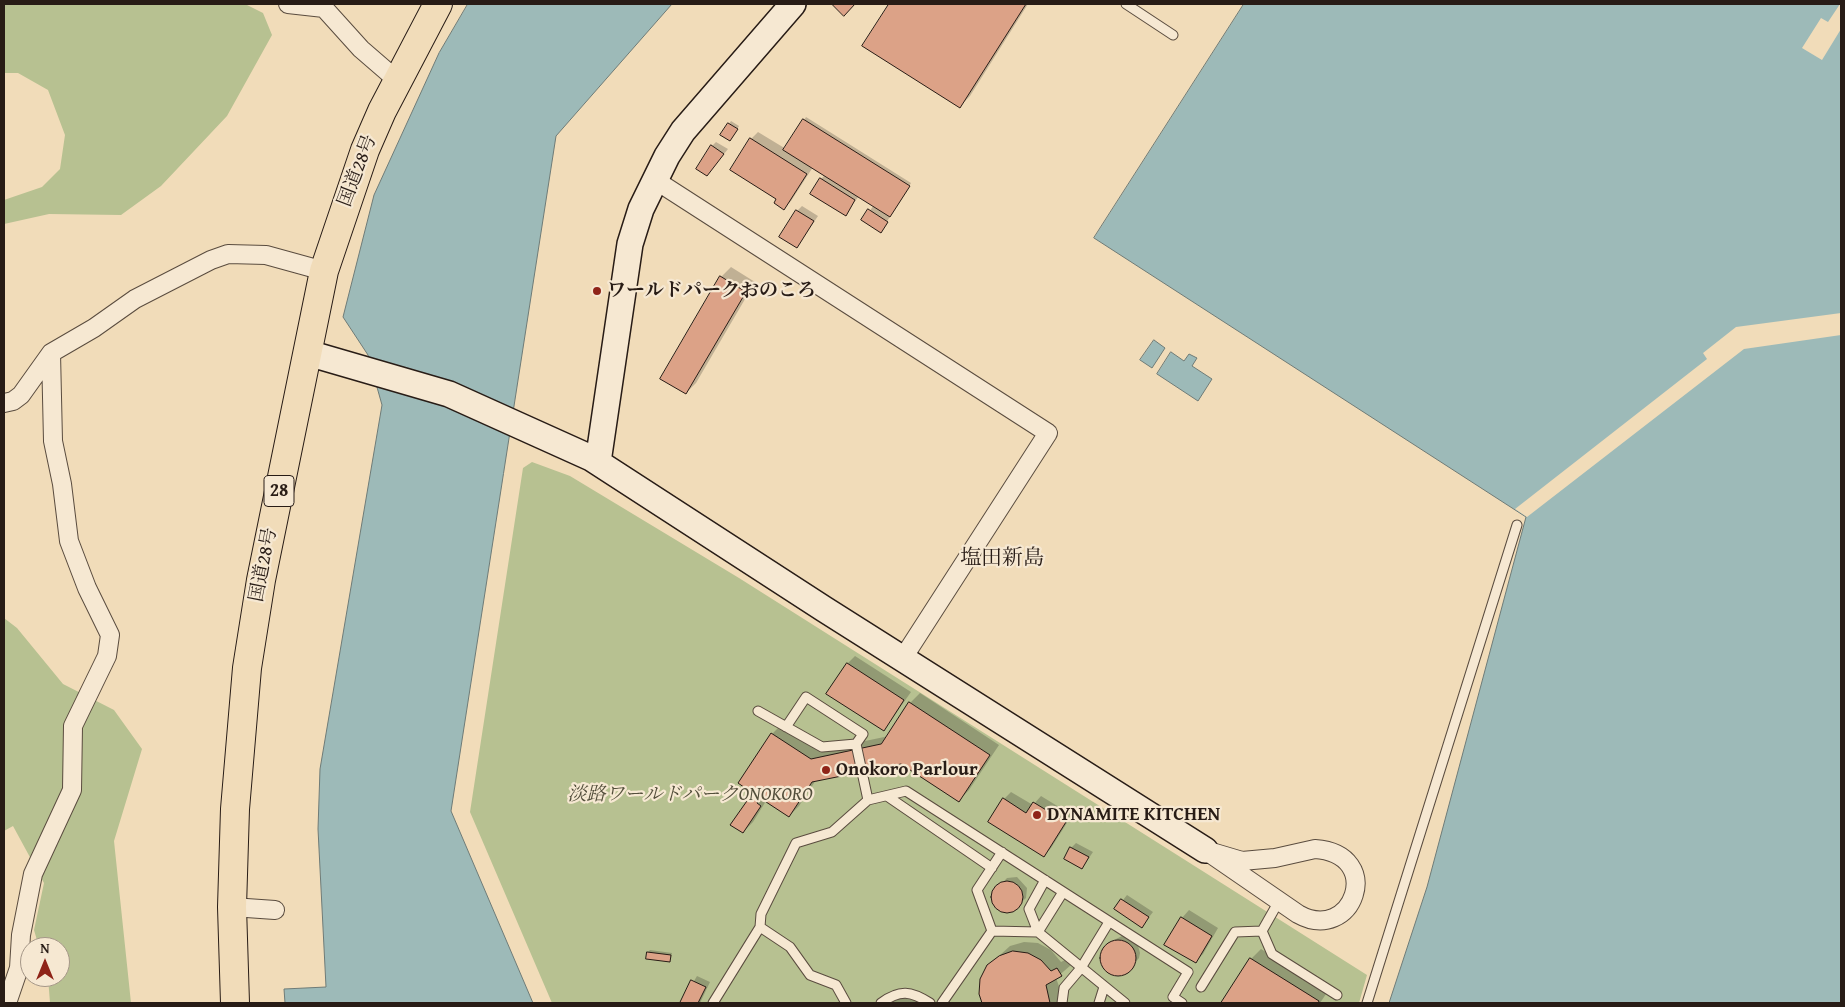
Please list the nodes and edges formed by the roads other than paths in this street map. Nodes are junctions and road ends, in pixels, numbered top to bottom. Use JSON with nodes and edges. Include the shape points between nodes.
{"nodes":[{"id":1,"x":288,"y":4,"type":"edge"},
{"id":2,"x":438,"y":4,"type":"edge"},
{"id":3,"x":793,"y":4,"type":"edge"},
{"id":4,"x":1126,"y":4,"type":"edge"},
{"id":5,"x":1173,"y":35,"type":"dead end"},
{"id":6,"x":398,"y":81,"type":"junction"},
{"id":7,"x":655,"y":180,"type":"junction"},
{"id":8,"x":324,"y":271,"type":"junction"},
{"id":9,"x":51,"y":353,"type":"junction"},
{"id":10,"x":308,"y":353,"type":"junction"},
{"id":11,"x":4,"y":403,"type":"edge"},
{"id":12,"x":598,"y":462,"type":"junction"},
{"id":13,"x":1517,"y":525,"type":"dead end"},
{"id":14,"x":903,"y":658,"type":"junction"},
{"id":15,"x":758,"y":711,"type":"dead end"},
{"id":16,"x":786,"y":727,"type":"junction"},
{"id":17,"x":856,"y":744,"type":"junction"},
{"id":18,"x":887,"y":796,"type":"junction"},
{"id":19,"x":868,"y":800,"type":"junction"},
{"id":20,"x":1205,"y":850,"type":"junction"},
{"id":21,"x":1002,"y":852,"type":"junction"},
{"id":22,"x":992,"y":868,"type":"junction"},
{"id":23,"x":1045,"y":880,"type":"junction"},
{"id":24,"x":1063,"y":892,"type":"junction"},
{"id":25,"x":1279,"y":901,"type":"junction"},
{"id":26,"x":232,"y":907,"type":"junction"},
{"id":27,"x":275,"y":910,"type":"dead end"},
{"id":28,"x":1109,"y":922,"type":"junction"},
{"id":29,"x":760,"y":928,"type":"junction"},
{"id":30,"x":1262,"y":931,"type":"junction"},
{"id":31,"x":992,"y":932,"type":"junction"},
{"id":32,"x":1038,"y":932,"type":"junction"},
{"id":33,"x":1081,"y":968,"type":"junction"},
{"id":34,"x":1104,"y":987,"type":"junction"},
{"id":35,"x":1202,"y":987,"type":"dead end"},
{"id":36,"x":1338,"y":995,"type":"dead end"},
{"id":37,"x":7,"y":1003,"type":"edge"},
{"id":38,"x":235,"y":1003,"type":"edge"},
{"id":39,"x":713,"y":1003,"type":"edge"},
{"id":40,"x":846,"y":1003,"type":"edge"},
{"id":41,"x":881,"y":1003,"type":"edge"},
{"id":42,"x":930,"y":1003,"type":"edge"},
{"id":43,"x":942,"y":1003,"type":"edge"},
{"id":44,"x":1062,"y":1003,"type":"edge"},
{"id":45,"x":1099,"y":1003,"type":"edge"},
{"id":46,"x":1125,"y":1003,"type":"edge"},
{"id":47,"x":1182,"y":1003,"type":"edge"},
{"id":48,"x":1367,"y":1003,"type":"edge"}],
"edges":[{"from":1,"to":6,"type":"street","via":[[324,8],[361,50]]},
{"from":2,"to":6,"type":"highway","name":"国道28号","number":"28"},
{"from":3,"to":7,"type":"street","via":[[683,131]]},
{"from":4,"to":5,"type":"lane"},
{"from":6,"to":8,"type":"highway","name":"国道28号","number":"28","via":[[365,150]]},
{"from":7,"to":12,"type":"street","via":[[630,244]]},
{"from":7,"to":14,"type":"street","via":[[1048,433]]},
{"from":8,"to":9,"type":"street","via":[[266,254],[228,254],[135,299]]},
{"from":8,"to":10,"type":"highway","name":"国道28号","number":"28"},
{"from":9,"to":11,"type":"street","via":[[21,395]]},
{"from":9,"to":37,"type":"street","via":[[53,441],[69,541],[87,588],[107,626],[110,644],[72,726],[72,790],[33,874],[21,935],[19,968]]},
{"from":10,"to":12,"type":"street","via":[[449,394]]},
{"from":10,"to":26,"type":"highway","name":"国道28号","number":"28","via":[[251,640],[235,809]]},
{"from":12,"to":14,"type":"street"},
{"from":13,"to":48,"type":"lane"},
{"from":14,"to":20,"type":"street"},
{"from":15,"to":16,"type":"lane"},
{"from":16,"to":17,"type":"lane","via":[[822,747]]},
{"from":16,"to":17,"type":"lane","via":[[806,696],[863,734]]},
{"from":17,"to":19,"type":"lane"},
{"from":18,"to":19,"type":"lane"},
{"from":18,"to":21,"type":"lane","via":[[906,790]]},
{"from":18,"to":22,"type":"lane"},
{"from":19,"to":29,"type":"lane","via":[[832,832],[796,843],[761,914]]},
{"from":20,"to":25,"type":"street"},
{"from":20,"to":25,"type":"street","via":[[1242,861],[1315,849],[1328,850],[1344,858],[1354,873],[1354,898],[1343,912],[1330,919],[1305,918]]},
{"from":21,"to":22,"type":"lane"},
{"from":21,"to":23,"type":"lane"},
{"from":22,"to":31,"type":"lane","via":[[977,890]]},
{"from":23,"to":24,"type":"lane"},
{"from":23,"to":32,"type":"lane","via":[[1029,909]]},
{"from":24,"to":28,"type":"lane"},
{"from":24,"to":32,"type":"lane"},
{"from":25,"to":30,"type":"lane"},
{"from":26,"to":27,"type":"street"},
{"from":26,"to":38,"type":"highway","name":"国道28号","number":"28"},
{"from":28,"to":33,"type":"lane"},
{"from":28,"to":47,"type":"lane","via":[[1188,972],[1172,997]]},
{"from":29,"to":39,"type":"lane"},
{"from":29,"to":40,"type":"lane","via":[[790,947],[810,975],[836,985]]},
{"from":30,"to":35,"type":"lane","via":[[1235,932]]},
{"from":30,"to":36,"type":"lane","via":[[1272,954]]},
{"from":31,"to":32,"type":"lane"},
{"from":31,"to":43,"type":"lane"},
{"from":32,"to":33,"type":"lane"},
{"from":33,"to":34,"type":"lane"},
{"from":33,"to":44,"type":"lane","via":[[1064,988]]},
{"from":34,"to":45,"type":"lane"},
{"from":34,"to":46,"type":"lane"},
{"from":41,"to":42,"type":"lane","via":[[893,994],[914,994]]}]}
